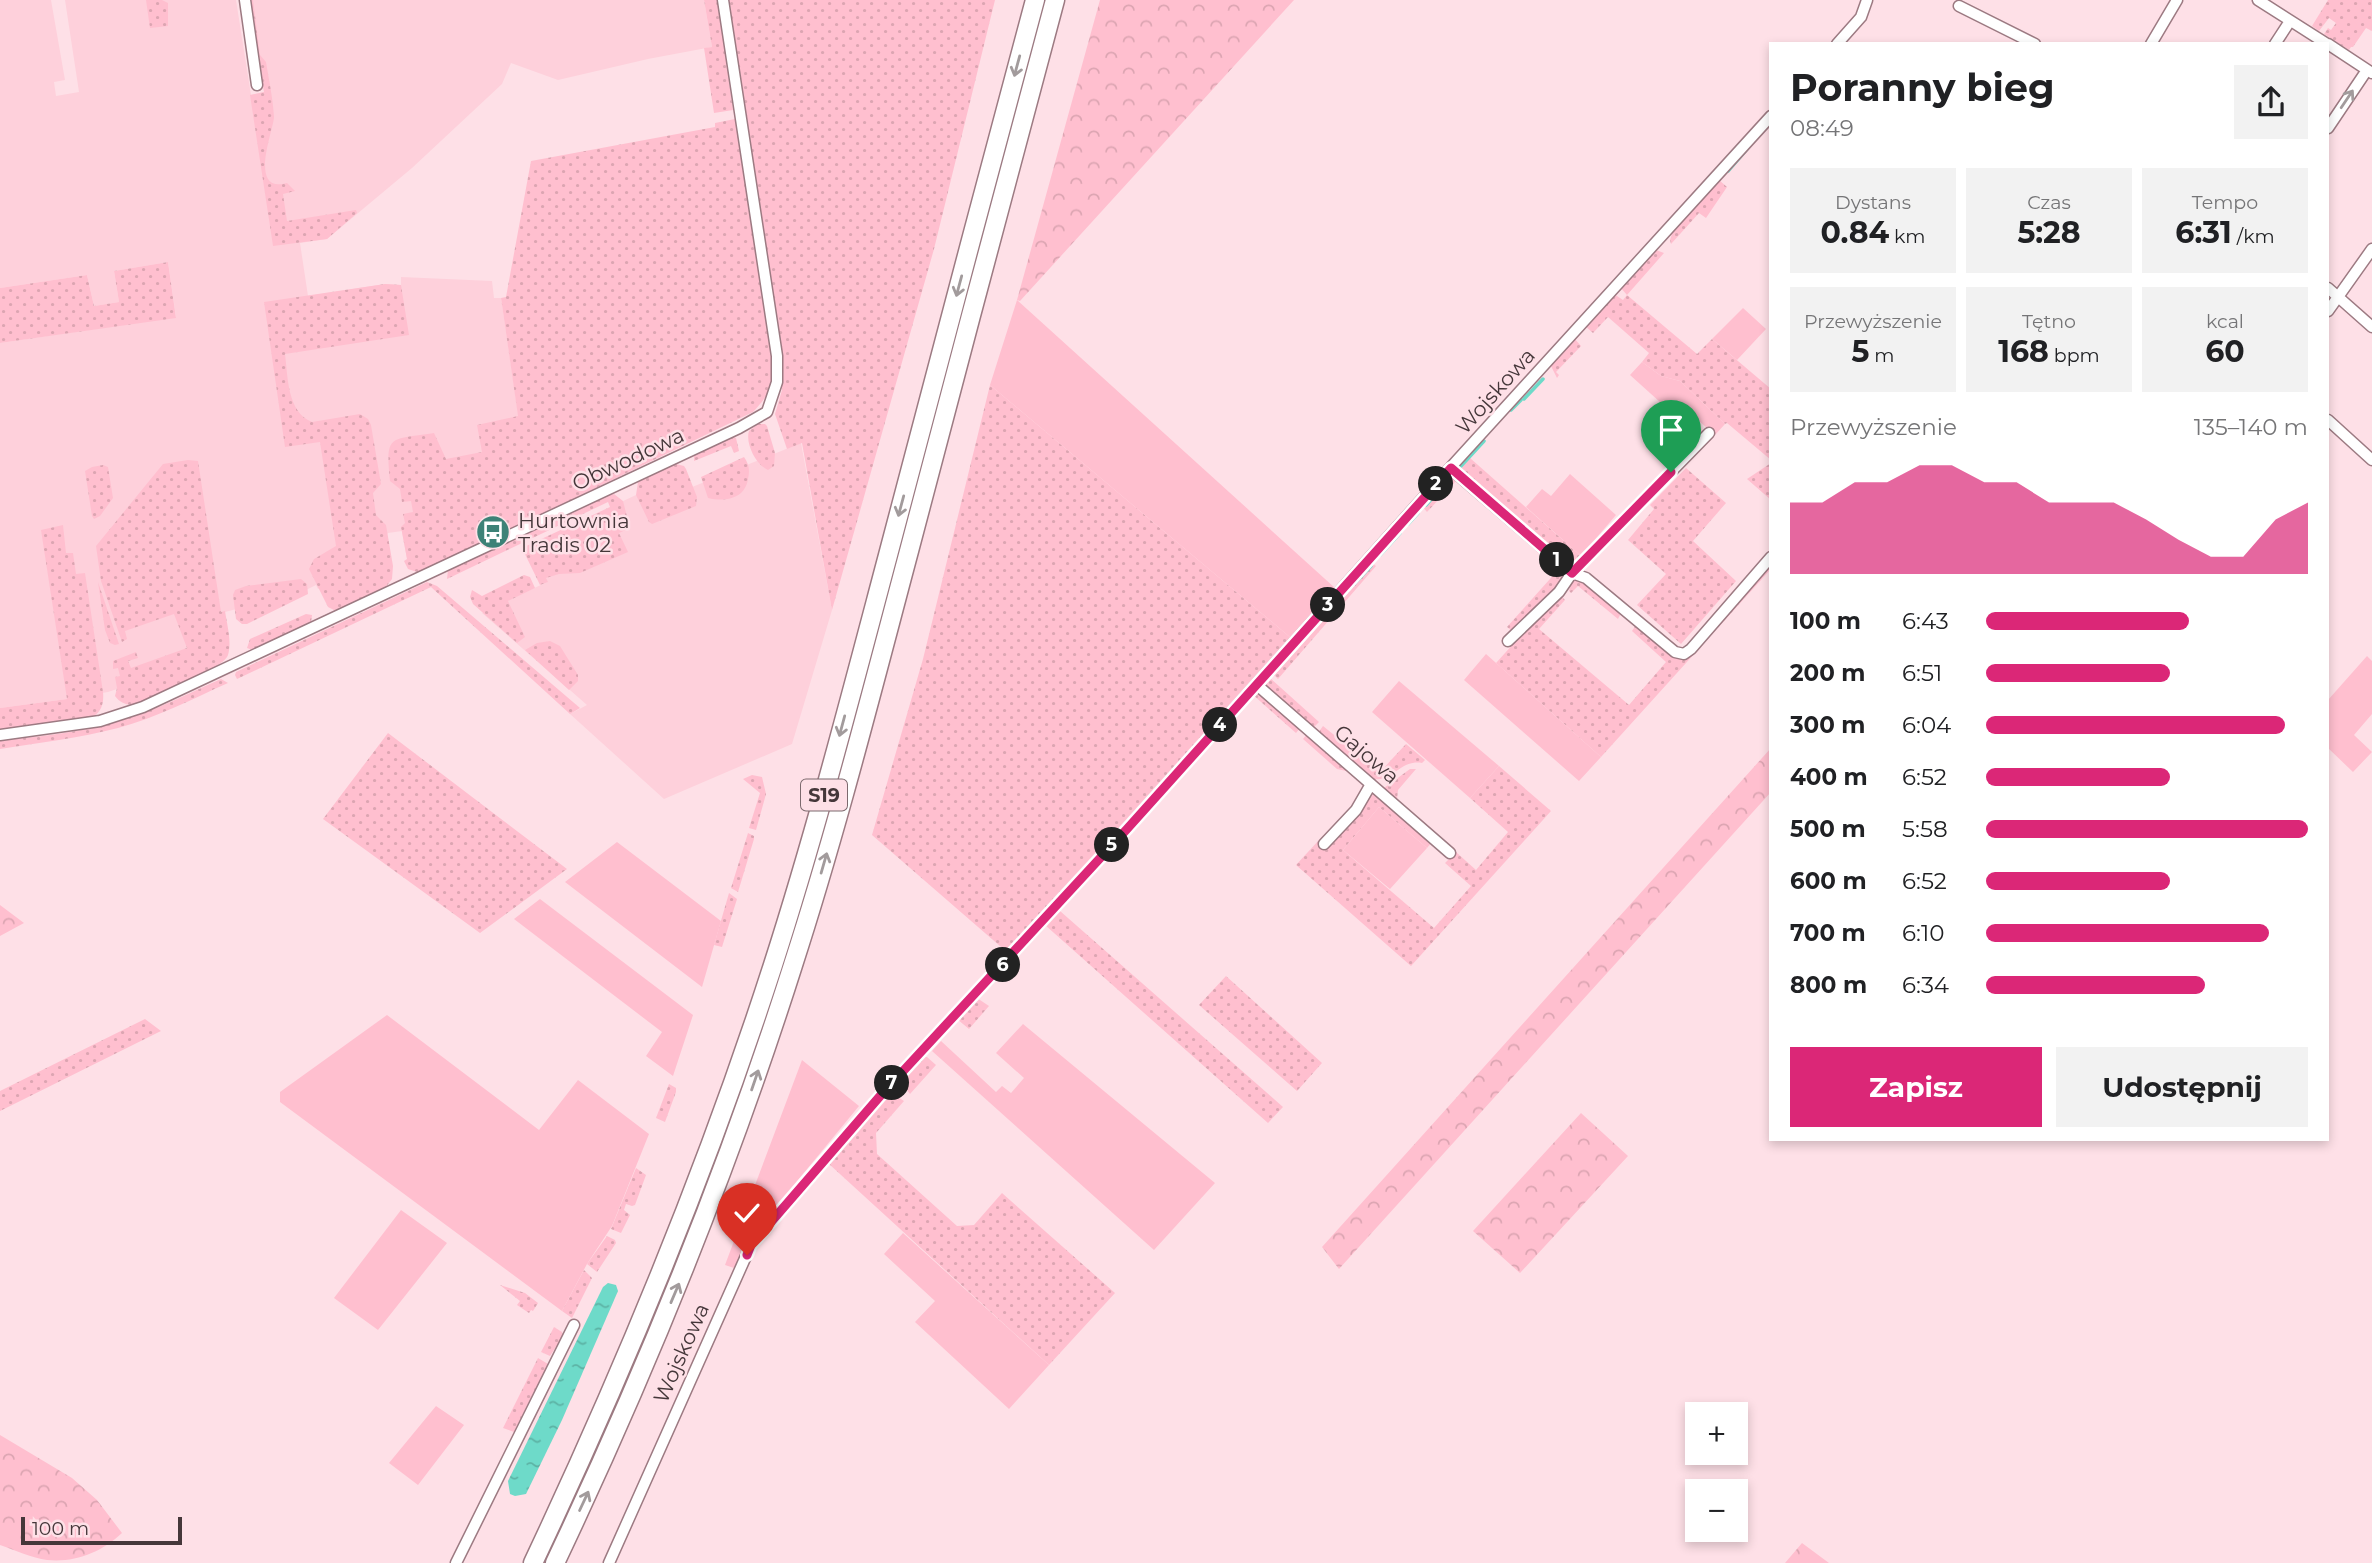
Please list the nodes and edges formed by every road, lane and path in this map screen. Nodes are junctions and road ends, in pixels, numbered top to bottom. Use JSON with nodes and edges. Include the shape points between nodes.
{"nodes":[{"id":1,"x":245,"y":0,"type":"edge"},
{"id":2,"x":723,"y":0,"type":"edge"},
{"id":3,"x":1035,"y":0,"type":"edge"},
{"id":4,"x":1055,"y":0,"type":"edge"},
{"id":5,"x":1867,"y":0,"type":"edge"},
{"id":6,"x":2177,"y":0,"type":"edge"},
{"id":7,"x":2258,"y":0,"type":"edge"},
{"id":8,"x":1959,"y":6,"type":"dead end"},
{"id":9,"x":2290,"y":20,"type":"junction"},
{"id":10,"x":1839,"y":42,"type":"edge"},
{"id":11,"x":2031,"y":42,"type":"edge"},
{"id":12,"x":2152,"y":42,"type":"edge"},
{"id":13,"x":2276,"y":42,"type":"edge"},
{"id":14,"x":2324,"y":42,"type":"edge"},
{"id":15,"x":2329,"y":45,"type":"edge"},
{"id":16,"x":2369,"y":71,"type":"edge"},
{"id":17,"x":257,"y":85,"type":"dead end"},
{"id":18,"x":1769,"y":118,"type":"edge"},
{"id":19,"x":2329,"y":127,"type":"edge"},
{"id":20,"x":2372,"y":249,"type":"edge"},
{"id":21,"x":2329,"y":289,"type":"edge"},
{"id":22,"x":2339,"y":297,"type":"junction"},
{"id":23,"x":2329,"y":310,"type":"edge"},
{"id":24,"x":2372,"y":327,"type":"edge"},
{"id":25,"x":2329,"y":421,"type":"edge"},
{"id":26,"x":1709,"y":433,"type":"dead end"},
{"id":27,"x":2372,"y":460,"type":"edge"},
{"id":28,"x":1451,"y":468,"type":"junction"},
{"id":29,"x":1769,"y":559,"type":"edge"},
{"id":30,"x":1572,"y":573,"type":"junction"},
{"id":31,"x":1508,"y":641,"type":"dead end"},
{"id":32,"x":1257,"y":684,"type":"junction"},
{"id":33,"x":0,"y":735,"type":"edge"},
{"id":34,"x":1371,"y":784,"type":"junction"},
{"id":35,"x":1324,"y":845,"type":"dead end"},
{"id":36,"x":1450,"y":853,"type":"dead end"},
{"id":37,"x":575,"y":1325,"type":"dead end"},
{"id":38,"x":456,"y":1563,"type":"edge"},
{"id":39,"x":533,"y":1563,"type":"edge"},
{"id":40,"x":555,"y":1563,"type":"edge"},
{"id":41,"x":609,"y":1563,"type":"edge"}],
"edges":[{"from":1,"to":17,"type":"street"},
{"from":2,"to":33,"type":"street","name":"Obwodowa","via":[[777,356],[778,382],[767,412],[143,707],[100,721]]},
{"from":3,"to":39,"type":"highway","number":"S19","one_way":true,"via":[[829,777],[774,963],[664,1268]]},
{"from":40,"to":4,"type":"highway","number":"S19","one_way":true,"via":[[681,1277],[739,1126],[794,962],[848,781]]},
{"from":5,"to":10,"type":"street","via":[[1861,17]]},
{"from":6,"to":12,"type":"street"},
{"from":7,"to":9,"type":"street"},
{"from":8,"to":11,"type":"street"},
{"from":9,"to":13,"type":"street"},
{"from":9,"to":14,"type":"street"},
{"from":15,"to":16,"type":"street"},
{"from":19,"to":16,"type":"street","one_way":true},
{"from":18,"to":28,"type":"street","name":"Wojskowa"},
{"from":20,"to":22,"type":"street"},
{"from":21,"to":22,"type":"street"},
{"from":22,"to":23,"type":"street"},
{"from":22,"to":24,"type":"street"},
{"from":25,"to":27,"type":"street"},
{"from":26,"to":30,"type":"street"},
{"from":28,"to":30,"type":"street"},
{"from":28,"to":32,"type":"street","name":"Wojskowa"},
{"from":29,"to":30,"type":"street","via":[[1684,654],[1668,649],[1586,578]]},
{"from":30,"to":31,"type":"street","via":[[1559,592]]},
{"from":32,"to":34,"type":"street","name":"Gajowa"},
{"from":32,"to":41,"type":"street","name":"Wojskowa","via":[[881,1095],[751,1245]]},
{"from":34,"to":35,"type":"street","via":[[1356,810]]},
{"from":34,"to":36,"type":"street","name":"Gajowa"},
{"from":37,"to":38,"type":"street"}]}
